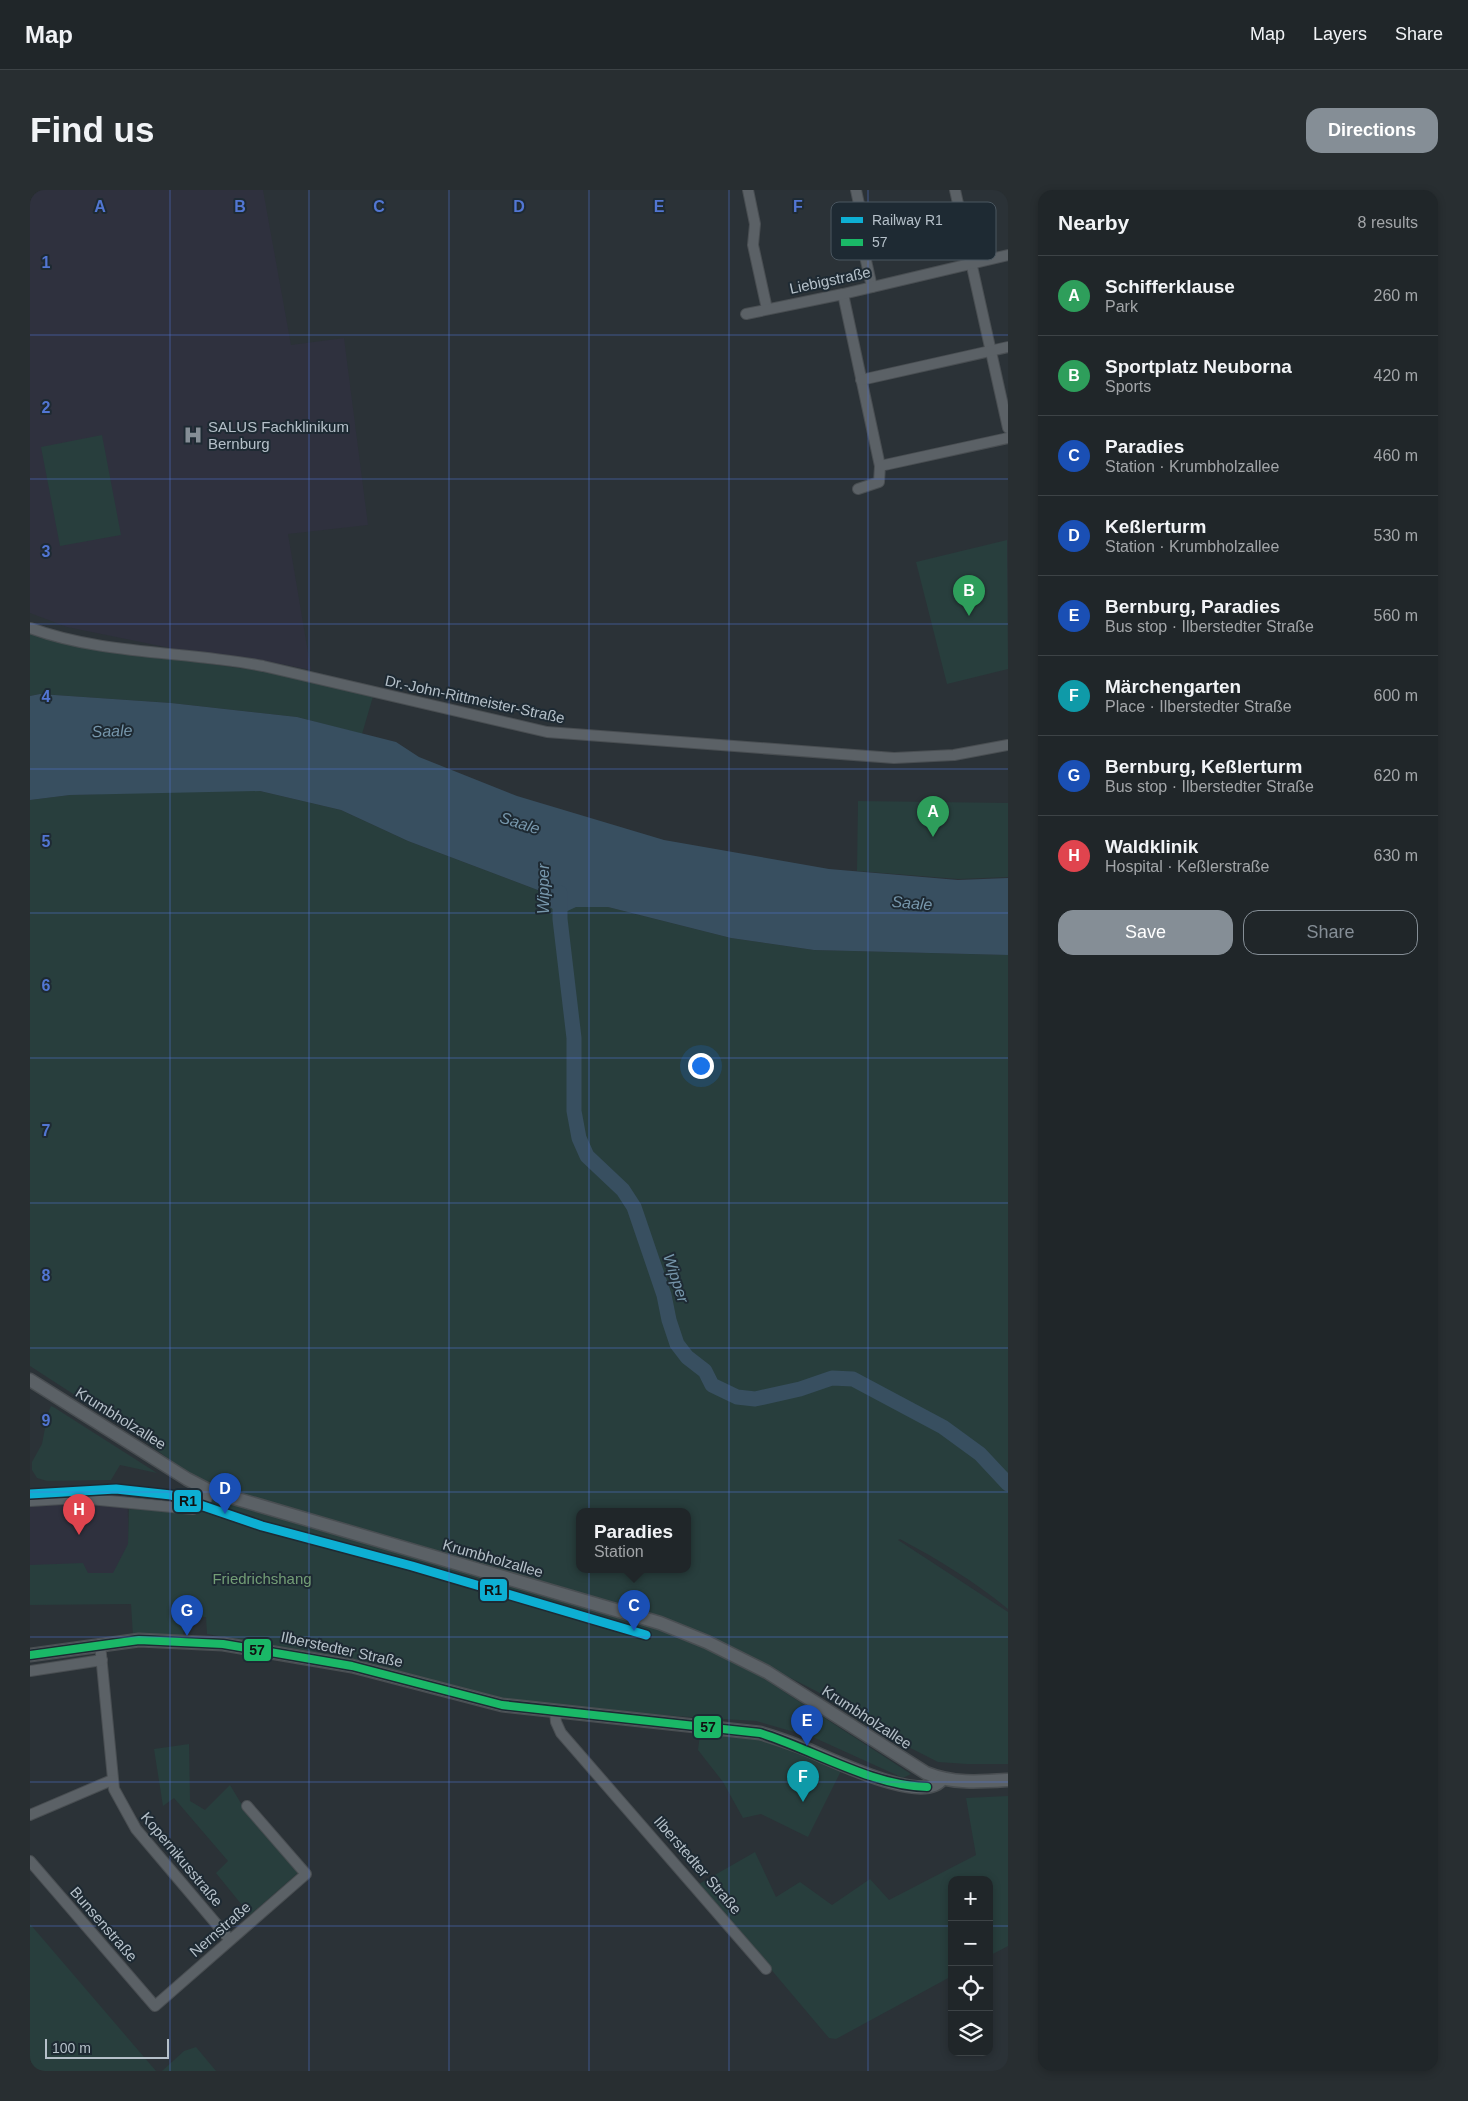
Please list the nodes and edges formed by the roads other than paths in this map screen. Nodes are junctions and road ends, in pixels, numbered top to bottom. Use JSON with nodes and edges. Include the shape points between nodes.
{"nodes":[{"id":1,"x":748,"y":190,"type":"edge"},
{"id":2,"x":866,"y":260,"type":"edge"},
{"id":3,"x":969,"y":260,"type":"edge"},
{"id":4,"x":987,"y":260,"type":"edge"},
{"id":5,"x":970,"y":264,"type":"junction"},
{"id":6,"x":872,"y":287,"type":"junction"},
{"id":7,"x":843,"y":294,"type":"junction"},
{"id":8,"x":767,"y":309,"type":"junction"},
{"id":9,"x":746,"y":314,"type":"dead end"},
{"id":10,"x":1008,"y":347,"type":"edge"},
{"id":11,"x":990,"y":351,"type":"junction"},
{"id":12,"x":861,"y":380,"type":"junction"},
{"id":13,"x":1008,"y":428,"type":"edge"},
{"id":14,"x":1008,"y":438,"type":"edge"},
{"id":15,"x":880,"y":466,"type":"junction"},
{"id":16,"x":858,"y":489,"type":"dead end"},
{"id":17,"x":30,"y":628,"type":"edge"},
{"id":18,"x":1008,"y":745,"type":"edge"},
{"id":19,"x":30,"y":1380,"type":"edge"},
{"id":20,"x":210,"y":1491,"type":"junction"},
{"id":21,"x":30,"y":1502,"type":"edge"},
{"id":22,"x":100,"y":1644,"type":"junction"},
{"id":23,"x":30,"y":1655,"type":"edge"},
{"id":24,"x":102,"y":1660,"type":"junction"},
{"id":25,"x":30,"y":1671,"type":"edge"},
{"id":26,"x":555,"y":1712,"type":"junction"},
{"id":27,"x":942,"y":1779,"type":"junction"},
{"id":28,"x":112,"y":1780,"type":"junction"},
{"id":29,"x":1008,"y":1780,"type":"edge"},
{"id":30,"x":247,"y":1806,"type":"dead end"},
{"id":31,"x":30,"y":1815,"type":"edge"},
{"id":32,"x":30,"y":1861,"type":"edge"},
{"id":33,"x":230,"y":1940,"type":"junction"},
{"id":34,"x":766,"y":1969,"type":"dead end"},
{"id":35,"x":155,"y":2006,"type":"joint"}],
"edges":[{"from":1,"to":8,"type":"street","via":[[755,224],[753,246]]},
{"from":2,"to":6,"type":"street"},
{"from":3,"to":5,"type":"street"},
{"from":4,"to":5,"type":"street","name":"Liebigstraße"},
{"from":5,"to":6,"type":"street","name":"Liebigstraße"},
{"from":5,"to":11,"type":"street"},
{"from":6,"to":7,"type":"street","name":"Liebigstraße"},
{"from":7,"to":8,"type":"street","name":"Liebigstraße"},
{"from":7,"to":12,"type":"street"},
{"from":8,"to":9,"type":"street","name":"Liebigstraße"},
{"from":10,"to":11,"type":"street"},
{"from":11,"to":12,"type":"street"},
{"from":11,"to":13,"type":"street"},
{"from":12,"to":15,"type":"street"},
{"from":14,"to":15,"type":"street"},
{"from":15,"to":16,"type":"street","via":[[879,482]]},
{"from":17,"to":18,"type":"street","name":"Dr.-John-Rittmeister-Straße","via":[[73,641],[262,666],[547,732],[894,758],[954,755]]},
{"from":19,"to":20,"type":"street","name":"Krumbholzallee"},
{"from":20,"to":21,"type":"street","via":[[205,1502],[194,1509],[79,1498]]},
{"from":20,"to":27,"type":"street","name":"Krumbholzallee","via":[[660,1624],[707,1642],[780,1680],[914,1767]]},
{"from":22,"to":23,"type":"street","name":"Ilberstedter Straße"},
{"from":22,"to":24,"type":"street","name":"Kopernikusstraße"},
{"from":22,"to":26,"type":"street","name":"Ilberstedter Straße","via":[[138,1640],[241,1646],[352,1666],[484,1702]]},
{"from":24,"to":25,"type":"street"},
{"from":24,"to":28,"type":"street","name":"Kopernikusstraße"},
{"from":26,"to":27,"type":"street","name":"Ilberstedter Straße","via":[[746,1730],[801,1747],[887,1781],[927,1787]]},
{"from":26,"to":34,"type":"street","name":"Ilberstedter Straße","via":[[561,1733]]},
{"from":27,"to":29,"type":"street","via":[[959,1782]]},
{"from":28,"to":31,"type":"street"},
{"from":28,"to":33,"type":"street","name":"Kopernikusstraße","via":[[120,1803],[136,1829]]},
{"from":30,"to":33,"type":"street","name":"Nernstraße","via":[[306,1874]]},
{"from":32,"to":35,"type":"street","name":"Bunsenstraße"},
{"from":33,"to":35,"type":"street","name":"Nernstraße"}]}
